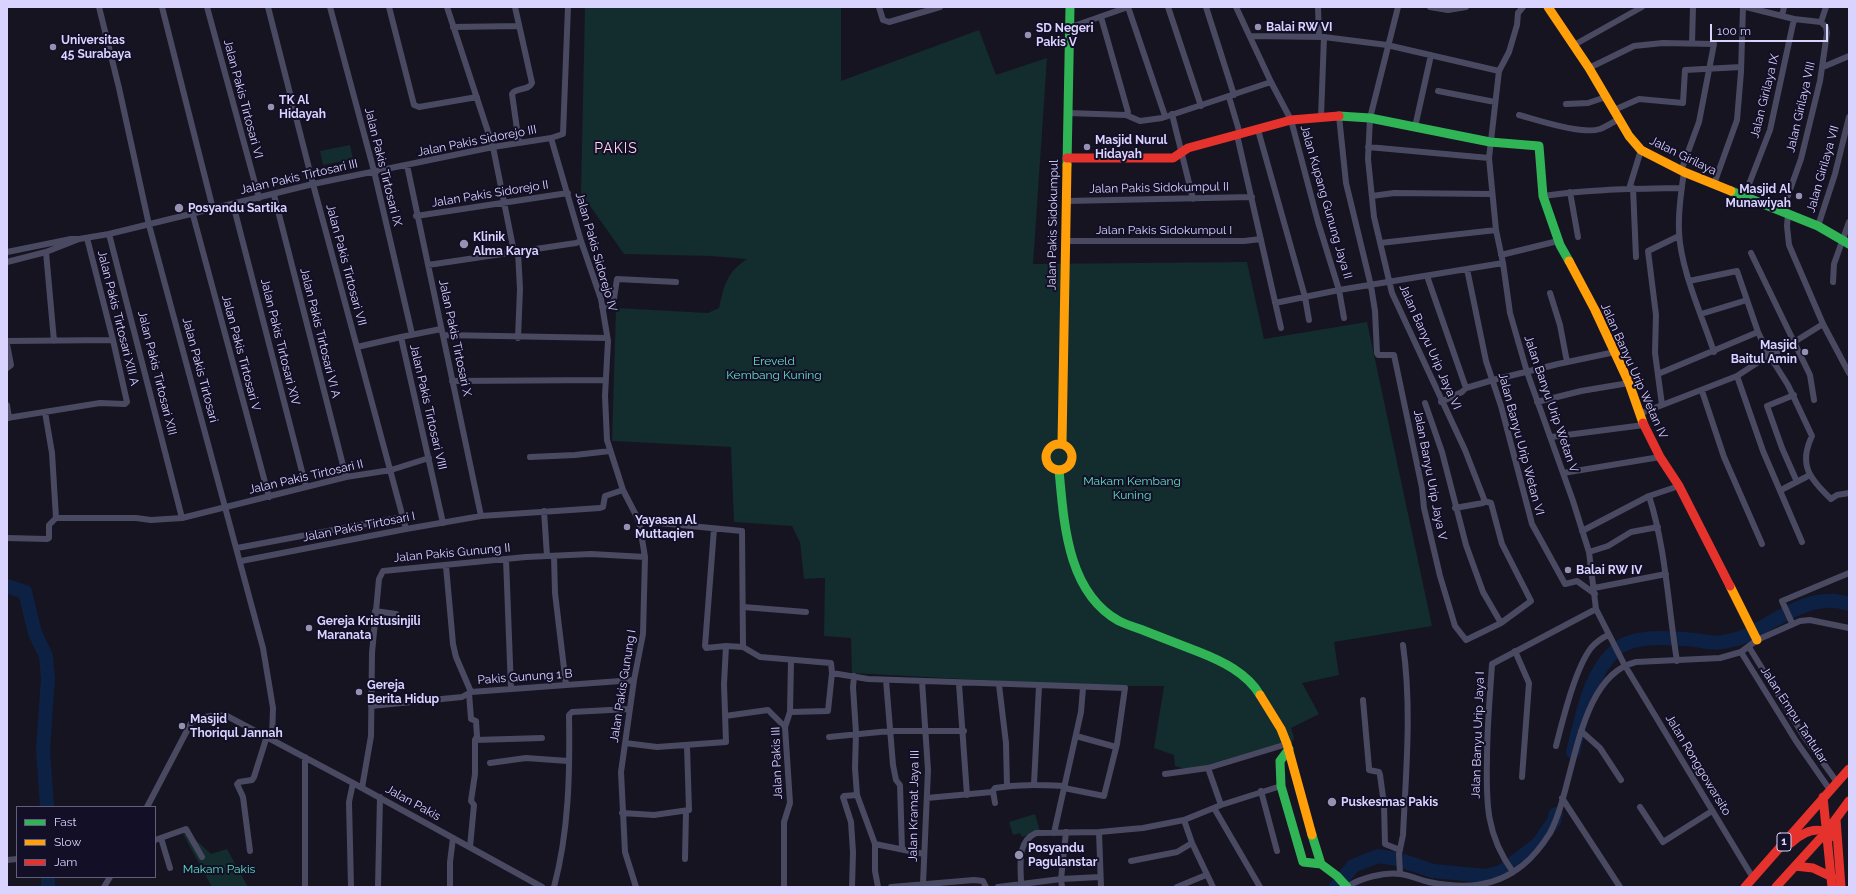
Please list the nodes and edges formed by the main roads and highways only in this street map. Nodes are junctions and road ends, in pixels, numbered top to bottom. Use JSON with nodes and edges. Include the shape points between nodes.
{"nodes":[{"id":1,"x":1070,"y":7,"type":"edge"},
{"id":2,"x":1548,"y":7,"type":"edge"},
{"id":3,"x":1067,"y":158,"type":"junction"},
{"id":4,"x":1846,"y":243,"type":"edge"},
{"id":5,"x":1062,"y":443,"type":"junction"},
{"id":6,"x":1059,"y":470,"type":"junction"},
{"id":7,"x":1755,"y":637,"type":"road end"},
{"id":8,"x":1288,"y":746,"type":"junction"},
{"id":9,"x":1849,"y":769,"type":"edge"},
{"id":10,"x":1826,"y":794,"type":"junction"},
{"id":11,"x":1849,"y":802,"type":"edge"},
{"id":12,"x":1307,"y":819,"type":"junction"},
{"id":13,"x":1836,"y":820,"type":"junction"},
{"id":14,"x":1292,"y":824,"type":"junction"},
{"id":15,"x":1827,"y":831,"type":"junction"},
{"id":16,"x":1837,"y":839,"type":"junction"},
{"id":17,"x":1321,"y":864,"type":"junction"},
{"id":18,"x":1795,"y":866,"type":"junction"},
{"id":19,"x":1761,"y":868,"type":"junction"},
{"id":20,"x":1832,"y":877,"type":"junction"},
{"id":21,"x":1344,"y":883,"type":"edge"},
{"id":22,"x":1745,"y":887,"type":"edge"},
{"id":23,"x":1776,"y":887,"type":"edge"},
{"id":24,"x":1832,"y":887,"type":"edge"},
{"id":25,"x":1841,"y":887,"type":"edge"}],
"edges":[{"from":1,"to":3,"type":"main road","name":"Jalan Pakis Sidokumpul","via":[[1072,27]]},
{"from":2,"to":4,"type":"main road","name":"Jalan Girilaya","via":[[1589,68],[1629,136],[1641,150],[1683,172],[1818,226]]},
{"from":3,"to":5,"type":"main road","name":"Jalan Pakis Sidokumpul"},
{"from":3,"to":7,"type":"main road","name":"Jalan Banyu Urip Wetan IV","via":[[1173,158],[1181,151],[1291,120],[1339,116],[1370,118],[1490,142],[1539,146],[1543,196],[1558,242],[1615,352],[1644,425],[1660,457],[1679,486]]},
{"from":5,"to":6,"type":"main road","via":[[1072,457],[1070,464]]},
{"from":5,"to":6,"type":"main road","via":[[1050,447],[1046,456],[1052,469]]},
{"from":6,"to":8,"type":"main road","via":[[1065,529],[1078,578],[1090,597],[1119,621],[1217,659],[1235,670],[1255,687],[1281,728]]},
{"from":8,"to":12,"type":"main road"},
{"from":8,"to":14,"type":"main road","via":[[1280,761],[1281,786]]},
{"from":9,"to":10,"type":"main road","number":"1"},
{"from":10,"to":15,"type":"main road"},
{"from":10,"to":19,"type":"main road","number":"1"},
{"from":11,"to":13,"type":"main road","number":"1"},
{"from":12,"to":14,"type":"main road"},
{"from":12,"to":17,"type":"main road"},
{"from":13,"to":15,"type":"main road","number":"1"},
{"from":13,"to":16,"type":"main road"},
{"from":14,"to":17,"type":"main road","via":[[1302,861],[1307,864]]},
{"from":15,"to":16,"type":"main road"},
{"from":15,"to":18,"type":"main road","number":"1"},
{"from":15,"to":19,"type":"main road","via":[[1804,832],[1796,837],[1771,865]]},
{"from":15,"to":20,"type":"main road"},
{"from":16,"to":25,"type":"main road"},
{"from":17,"to":21,"type":"main road"},
{"from":18,"to":20,"type":"main road","via":[[1813,868]]},
{"from":18,"to":23,"type":"main road","number":"1"},
{"from":19,"to":22,"type":"main road","number":"1"},
{"from":20,"to":24,"type":"main road"}]}
